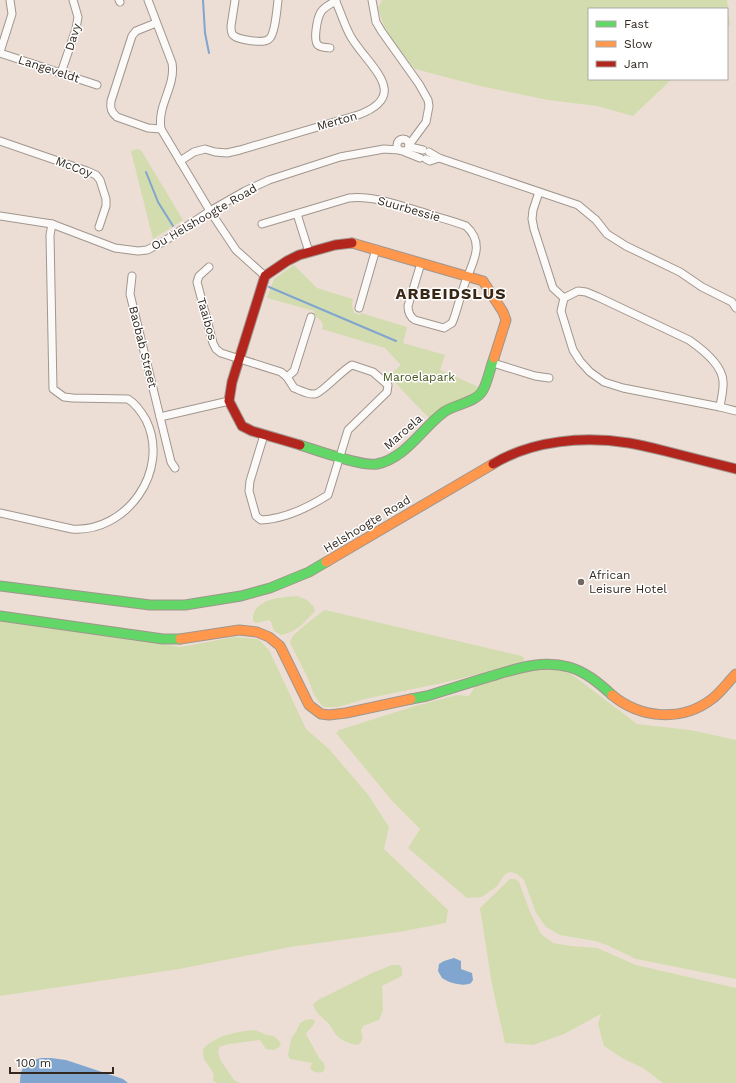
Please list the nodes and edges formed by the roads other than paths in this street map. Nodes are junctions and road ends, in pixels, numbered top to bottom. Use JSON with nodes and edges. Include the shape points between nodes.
{"nodes":[{"id":1,"x":10,"y":0,"type":"edge"},
{"id":2,"x":72,"y":0,"type":"edge"},
{"id":3,"x":148,"y":0,"type":"edge"},
{"id":4,"x":235,"y":0,"type":"edge"},
{"id":5,"x":278,"y":0,"type":"edge"},
{"id":6,"x":335,"y":1,"type":"edge"},
{"id":7,"x":373,"y":1,"type":"edge"},
{"id":8,"x":156,"y":23,"type":"junction"},
{"id":9,"x":330,"y":48,"type":"dead end"},
{"id":10,"x":0,"y":53,"type":"edge"},
{"id":11,"x":61,"y":73,"type":"junction"},
{"id":12,"x":97,"y":85,"type":"dead end"},
{"id":13,"x":161,"y":129,"type":"junction"},
{"id":14,"x":0,"y":141,"type":"edge"},
{"id":15,"x":406,"y":147,"type":"junction"},
{"id":16,"x":180,"y":161,"type":"junction"},
{"id":17,"x":539,"y":192,"type":"junction"},
{"id":18,"x":210,"y":211,"type":"junction"},
{"id":19,"x":297,"y":214,"type":"junction"},
{"id":20,"x":0,"y":216,"type":"edge"},
{"id":21,"x":52,"y":224,"type":"junction"},
{"id":22,"x":262,"y":224,"type":"dead end"},
{"id":23,"x":99,"y":227,"type":"dead end"},
{"id":24,"x":376,"y":250,"type":"junction"},
{"id":25,"x":309,"y":252,"type":"junction"},
{"id":26,"x":421,"y":263,"type":"junction"},
{"id":27,"x":209,"y":267,"type":"dead end"},
{"id":28,"x":132,"y":276,"type":"dead end"},
{"id":29,"x":265,"y":276,"type":"junction"},
{"id":30,"x":468,"y":277,"type":"junction"},
{"id":31,"x":564,"y":298,"type":"junction"},
{"id":32,"x":359,"y":308,"type":"dead end"},
{"id":33,"x":736,"y":308,"type":"edge"},
{"id":34,"x":311,"y":317,"type":"dead end"},
{"id":35,"x":240,"y":359,"type":"junction"},
{"id":36,"x":493,"y":363,"type":"junction"},
{"id":37,"x":287,"y":377,"type":"junction"},
{"id":38,"x":549,"y":378,"type":"dead end"},
{"id":39,"x":229,"y":401,"type":"junction"},
{"id":40,"x":720,"y":407,"type":"junction"},
{"id":41,"x":736,"y":411,"type":"edge"},
{"id":42,"x":160,"y":417,"type":"junction"},
{"id":43,"x":264,"y":435,"type":"junction"},
{"id":44,"x":340,"y":456,"type":"junction"},
{"id":45,"x":175,"y":468,"type":"dead end"},
{"id":46,"x":736,"y":469,"type":"edge"},
{"id":47,"x":0,"y":513,"type":"edge"},
{"id":48,"x":0,"y":586,"type":"edge"},
{"id":49,"x":0,"y":616,"type":"edge"},
{"id":50,"x":736,"y":674,"type":"edge"}],
"edges":[{"from":1,"to":10,"type":"street","via":[[12,14]]},
{"from":2,"to":11,"type":"street","name":"Davy","via":[[78,17]]},
{"from":3,"to":8,"type":"street"},
{"from":4,"to":5,"type":"street","via":[[231,26],[233,35],[260,42],[271,38]]},
{"from":6,"to":9,"type":"street","name":"Merton","via":[[321,11],[316,34],[317,45]]},
{"from":6,"to":16,"type":"street","name":"Merton","via":[[351,37],[384,82],[382,101],[370,111],[358,115],[227,153],[205,149],[194,152]]},
{"from":7,"to":15,"type":"street","name":"Ou Helshoogte Road","via":[[376,22],[428,100],[426,122]]},
{"from":8,"to":13,"type":"street","via":[[174,71],[160,115]]},
{"from":8,"to":13,"type":"street","via":[[136,31],[132,36],[110,106],[117,117],[148,128]]},
{"from":10,"to":11,"type":"street","name":"Langeveldt"},
{"from":11,"to":12,"type":"street","name":"Langeveldt"},
{"from":13,"to":16,"type":"street"},
{"from":14,"to":23,"type":"street","name":"McCoy","via":[[96,175],[103,188],[106,206]]},
{"from":15,"to":17,"type":"street"},
{"from":15,"to":18,"type":"street","name":"Ou Helshoogte Road","via":[[340,157],[269,180]]},
{"from":16,"to":18,"type":"street"},
{"from":17,"to":31,"type":"street","via":[[533,210],[534,229],[553,288]]},
{"from":17,"to":33,"type":"street","via":[[578,205],[596,220],[607,234],[680,272],[732,302]]},
{"from":18,"to":21,"type":"street","name":"Ou Helshoogte Road","via":[[163,242],[147,250],[138,251],[115,248]]},
{"from":18,"to":29,"type":"street","via":[[236,250]]},
{"from":19,"to":22,"type":"street","name":"Suurbessie"},
{"from":19,"to":25,"type":"street"},
{"from":19,"to":30,"type":"street","name":"Suurbessie","via":[[358,197],[459,223],[471,231],[477,246]]},
{"from":20,"to":21,"type":"street","name":"Ou Helshoogte Road"},
{"from":21,"to":47,"type":"street","via":[[50,235],[53,389],[64,397],[128,399],[133,402],[148,426],[153,457],[143,490],[133,504],[112,520],[93,528],[72,529]]},
{"from":24,"to":25,"type":"street","name":"Maroela","via":[[352,243]]},
{"from":24,"to":26,"type":"street","name":"Maroela"},
{"from":24,"to":32,"type":"street"},
{"from":25,"to":29,"type":"street","name":"Maroela","via":[[287,261]]},
{"from":26,"to":30,"type":"street","name":"Maroela"},
{"from":26,"to":30,"type":"street","name":"Suurbessie","via":[[408,311],[415,320],[437,327],[444,328],[452,323]]},
{"from":27,"to":35,"type":"street","name":"Taaibos","via":[[199,276],[197,282],[213,343],[221,353]]},
{"from":28,"to":42,"type":"street","name":"Baobab Street","via":[[130,294]]},
{"from":29,"to":35,"type":"street"},
{"from":30,"to":36,"type":"street","name":"Maroela","via":[[483,281],[506,320]]},
{"from":31,"to":40,"type":"street","via":[[561,311],[573,350],[590,372],[604,382]]},
{"from":31,"to":40,"type":"street","via":[[578,291],[586,292],[689,340],[703,350],[723,378]]},
{"from":34,"to":37,"type":"street","via":[[294,371]]},
{"from":35,"to":37,"type":"street","via":[[281,372]]},
{"from":35,"to":39,"type":"street"},
{"from":36,"to":38,"type":"street"},
{"from":36,"to":44,"type":"street","name":"Maroela","via":[[483,391],[477,398],[445,411],[389,460],[376,465]]},
{"from":37,"to":44,"type":"street","via":[[294,388],[316,394],[352,366],[373,372],[388,385],[387,392],[348,430]]},
{"from":39,"to":42,"type":"street"},
{"from":39,"to":43,"type":"street","name":"Maroela","via":[[242,426]]},
{"from":40,"to":41,"type":"street"},
{"from":42,"to":45,"type":"street","name":"Baobab Street","via":[[171,462]]},
{"from":43,"to":44,"type":"street","name":"Maroela"},
{"from":43,"to":44,"type":"street","via":[[249,491],[256,516],[261,520],[290,513],[328,495]]},
{"from":46,"to":48,"type":"street","name":"Helshoogte Road","via":[[614,441],[596,439],[549,443],[500,459],[309,572],[270,588],[241,596],[185,605],[150,605]]},
{"from":49,"to":50,"type":"street","via":[[163,639],[182,639],[235,630],[264,634],[280,646],[309,705],[321,714],[329,715],[427,696],[526,666],[541,664],[574,668],[593,679],[624,704],[637,710],[654,714],[681,714],[697,709],[712,699]]}]}
